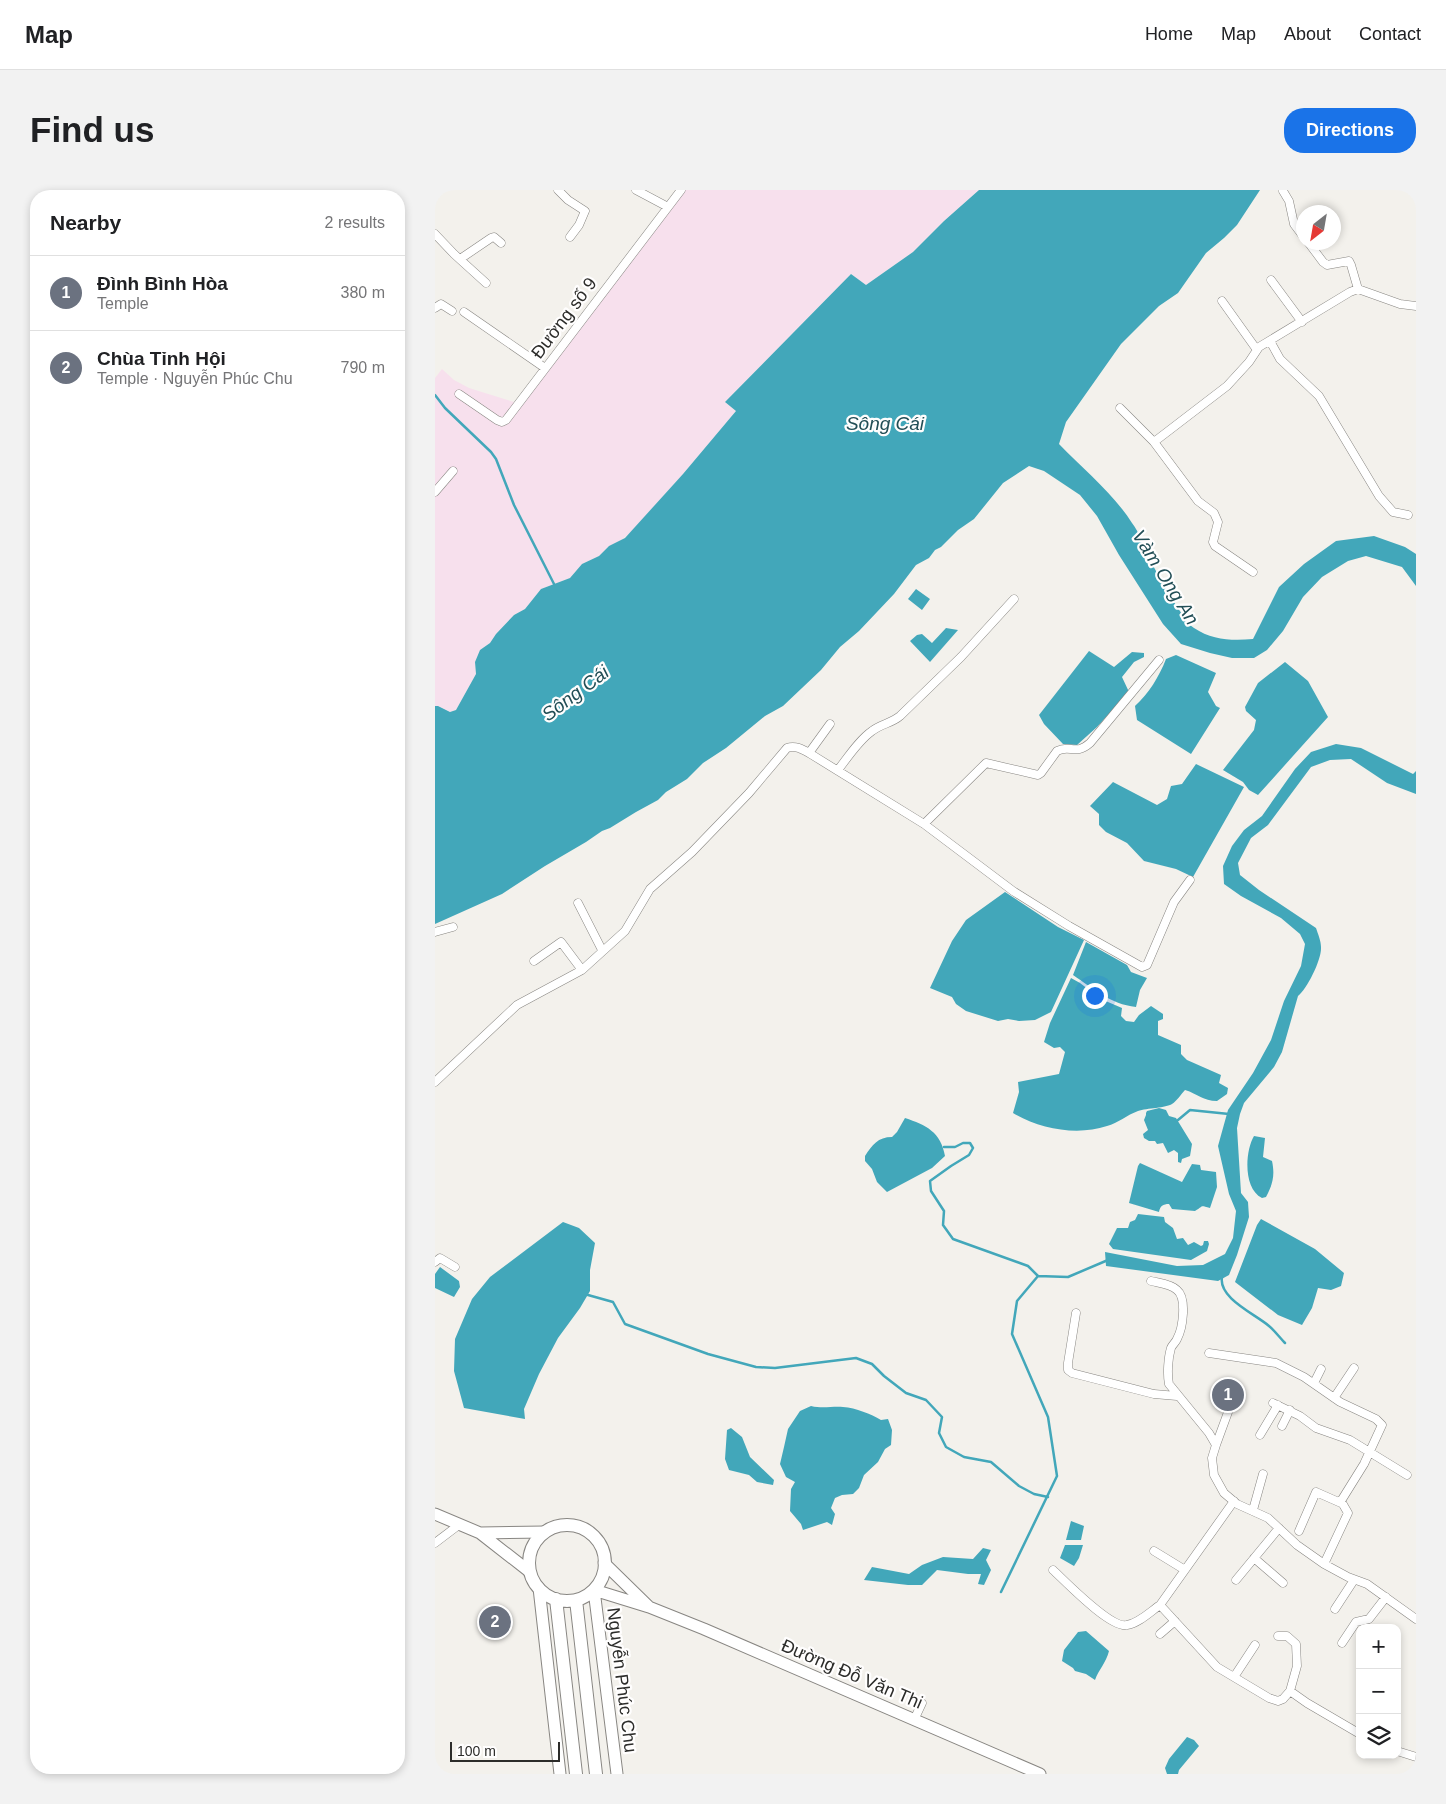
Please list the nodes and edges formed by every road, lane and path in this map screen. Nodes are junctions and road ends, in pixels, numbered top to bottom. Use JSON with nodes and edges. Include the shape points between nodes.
{"nodes":[{"id":1,"x":558,"y":190,"type":"edge"},
{"id":2,"x":635,"y":190,"type":"edge"},
{"id":3,"x":681,"y":190,"type":"edge"},
{"id":4,"x":1283,"y":191,"type":"dead end"},
{"id":5,"x":667,"y":207,"type":"junction"},
{"id":6,"x":1296,"y":227,"type":"edge"},
{"id":7,"x":435,"y":234,"type":"edge"},
{"id":8,"x":570,"y":237,"type":"dead end"},
{"id":9,"x":501,"y":243,"type":"dead end"},
{"id":10,"x":1314,"y":250,"type":"edge"},
{"id":11,"x":460,"y":259,"type":"junction"},
{"id":12,"x":1271,"y":280,"type":"dead end"},
{"id":13,"x":486,"y":283,"type":"dead end"},
{"id":14,"x":1358,"y":289,"type":"junction"},
{"id":15,"x":1222,"y":300,"type":"dead end"},
{"id":16,"x":1416,"y":306,"type":"edge"},
{"id":17,"x":435,"y":308,"type":"edge"},
{"id":18,"x":451,"y":311,"type":"dead end"},
{"id":19,"x":464,"y":312,"type":"dead end"},
{"id":20,"x":1302,"y":322,"type":"junction"},
{"id":21,"x":1270,"y":341,"type":"junction"},
{"id":22,"x":1257,"y":350,"type":"junction"},
{"id":23,"x":545,"y":368,"type":"junction"},
{"id":24,"x":459,"y":394,"type":"dead end"},
{"id":25,"x":1120,"y":408,"type":"dead end"},
{"id":26,"x":1154,"y":442,"type":"junction"},
{"id":27,"x":453,"y":471,"type":"dead end"},
{"id":28,"x":435,"y":492,"type":"edge"},
{"id":29,"x":1408,"y":515,"type":"dead end"},
{"id":30,"x":1253,"y":572,"type":"dead end"},
{"id":31,"x":1014,"y":599,"type":"dead end"},
{"id":32,"x":1159,"y":660,"type":"dead end"},
{"id":33,"x":831,"y":724,"type":"dead end"},
{"id":34,"x":809,"y":753,"type":"junction"},
{"id":35,"x":838,"y":770,"type":"junction"},
{"id":36,"x":924,"y":824,"type":"junction"},
{"id":37,"x":1190,"y":880,"type":"dead end"},
{"id":38,"x":578,"y":903,"type":"dead end"},
{"id":39,"x":453,"y":927,"type":"dead end"},
{"id":40,"x":435,"y":932,"type":"edge"},
{"id":41,"x":602,"y":950,"type":"junction"},
{"id":42,"x":534,"y":961,"type":"dead end"},
{"id":43,"x":582,"y":970,"type":"junction"},
{"id":44,"x":435,"y":1082,"type":"edge"},
{"id":45,"x":435,"y":1262,"type":"edge"},
{"id":46,"x":455,"y":1267,"type":"dead end"},
{"id":47,"x":1151,"y":1281,"type":"dead end"},
{"id":48,"x":1076,"y":1313,"type":"dead end"},
{"id":49,"x":1209,"y":1353,"type":"dead end"},
{"id":50,"x":1354,"y":1368,"type":"dead end"},
{"id":51,"x":1321,"y":1369,"type":"dead end"},
{"id":52,"x":1313,"y":1383,"type":"junction"},
{"id":53,"x":1177,"y":1396,"type":"junction"},
{"id":54,"x":1334,"y":1398,"type":"junction"},
{"id":55,"x":1231,"y":1404,"type":"dead end"},
{"id":56,"x":1289,"y":1410,"type":"junction"},
{"id":57,"x":1282,"y":1426,"type":"dead end"},
{"id":58,"x":1260,"y":1436,"type":"dead end"},
{"id":59,"x":1216,"y":1445,"type":"junction"},
{"id":60,"x":1369,"y":1453,"type":"junction"},
{"id":61,"x":1263,"y":1474,"type":"dead end"},
{"id":62,"x":1407,"y":1475,"type":"dead end"},
{"id":63,"x":1234,"y":1501,"type":"junction"},
{"id":64,"x":1341,"y":1503,"type":"junction"},
{"id":65,"x":1253,"y":1510,"type":"junction"},
{"id":66,"x":435,"y":1514,"type":"edge"},
{"id":67,"x":460,"y":1524,"type":"junction"},
{"id":68,"x":1279,"y":1528,"type":"junction"},
{"id":69,"x":1299,"y":1531,"type":"dead end"},
{"id":70,"x":545,"y":1532,"type":"junction"},
{"id":71,"x":480,"y":1533,"type":"junction"},
{"id":72,"x":435,"y":1543,"type":"edge"},
{"id":73,"x":1153,"y":1551,"type":"dead end"},
{"id":74,"x":1254,"y":1558,"type":"junction"},
{"id":75,"x":605,"y":1563,"type":"junction"},
{"id":76,"x":1324,"y":1564,"type":"junction"},
{"id":77,"x":1053,"y":1570,"type":"dead end"},
{"id":78,"x":1185,"y":1570,"type":"junction"},
{"id":79,"x":529,"y":1572,"type":"junction"},
{"id":80,"x":1236,"y":1580,"type":"dead end"},
{"id":81,"x":1354,"y":1580,"type":"junction"},
{"id":82,"x":1283,"y":1583,"type":"dead end"},
{"id":83,"x":539,"y":1588,"type":"junction"},
{"id":84,"x":593,"y":1590,"type":"junction"},
{"id":85,"x":1386,"y":1596,"type":"junction"},
{"id":86,"x":556,"y":1599,"type":"junction"},
{"id":87,"x":576,"y":1600,"type":"junction"},
{"id":88,"x":1160,"y":1605,"type":"junction"},
{"id":89,"x":649,"y":1607,"type":"junction"},
{"id":90,"x":1335,"y":1609,"type":"dead end"},
{"id":91,"x":1416,"y":1619,"type":"edge"},
{"id":92,"x":1175,"y":1621,"type":"junction"},
{"id":93,"x":1160,"y":1634,"type":"dead end"},
{"id":94,"x":1278,"y":1636,"type":"dead end"},
{"id":95,"x":1342,"y":1643,"type":"dead end"},
{"id":96,"x":1255,"y":1645,"type":"dead end"},
{"id":97,"x":1234,"y":1677,"type":"junction"},
{"id":98,"x":1290,"y":1690,"type":"junction"},
{"id":99,"x":922,"y":1703,"type":"dead end"},
{"id":100,"x":914,"y":1720,"type":"junction"},
{"id":101,"x":1356,"y":1732,"type":"edge"},
{"id":102,"x":1401,"y":1752,"type":"edge"},
{"id":103,"x":1416,"y":1757,"type":"edge"},
{"id":104,"x":560,"y":1774,"type":"edge"},
{"id":105,"x":577,"y":1774,"type":"edge"},
{"id":106,"x":596,"y":1774,"type":"edge"},
{"id":107,"x":617,"y":1774,"type":"edge"},
{"id":108,"x":1040,"y":1774,"type":"edge"}],
"edges":[{"from":1,"to":8,"type":"street","via":[[585,211]]},
{"from":2,"to":5,"type":"street"},
{"from":3,"to":5,"type":"street","name":"Đường số 9"},
{"from":4,"to":6,"type":"street"},
{"from":5,"to":23,"type":"street","name":"Đường số 9"},
{"from":7,"to":11,"type":"street"},
{"from":9,"to":11,"type":"street","via":[[491,238]]},
{"from":10,"to":14,"type":"street","via":[[1327,265],[1349,261]]},
{"from":11,"to":13,"type":"street"},
{"from":12,"to":20,"type":"street"},
{"from":14,"to":16,"type":"street","via":[[1400,304]]},
{"from":14,"to":20,"type":"street"},
{"from":15,"to":22,"type":"street"},
{"from":17,"to":18,"type":"street","via":[[441,304]]},
{"from":19,"to":23,"type":"street"},
{"from":20,"to":21,"type":"street"},
{"from":21,"to":22,"type":"street"},
{"from":21,"to":29,"type":"street","via":[[1282,362],[1319,396],[1379,496],[1393,512]]},
{"from":22,"to":26,"type":"street","via":[[1227,386]]},
{"from":23,"to":24,"type":"street","name":"Đường số 9","via":[[502,422]]},
{"from":25,"to":26,"type":"street"},
{"from":26,"to":30,"type":"street","via":[[1194,496],[1215,512],[1218,522],[1213,542]]},
{"from":27,"to":28,"type":"street"},
{"from":31,"to":35,"type":"street","via":[[961,657],[900,716],[868,734]]},
{"from":32,"to":36,"type":"street","via":[[1084,749],[1057,751],[1038,775],[986,763]]},
{"from":33,"to":34,"type":"street"},
{"from":34,"to":35,"type":"street"},
{"from":34,"to":41,"type":"street","via":[[795,747],[787,748],[749,793],[650,890],[625,931]]},
{"from":35,"to":36,"type":"street"},
{"from":36,"to":37,"type":"street","via":[[1013,891],[1142,967],[1147,964],[1174,902]]},
{"from":38,"to":41,"type":"street"},
{"from":39,"to":40,"type":"street"},
{"from":41,"to":43,"type":"street"},
{"from":42,"to":43,"type":"street","via":[[561,942]]},
{"from":43,"to":44,"type":"street","via":[[517,1005]]},
{"from":45,"to":46,"type":"street","via":[[440,1258]]},
{"from":47,"to":53,"type":"street","via":[[1172,1286],[1182,1299],[1181,1328],[1171,1347],[1168,1379]]},
{"from":48,"to":53,"type":"street","via":[[1069,1370],[1154,1394]]},
{"from":49,"to":52,"type":"street","via":[[1276,1363]]},
{"from":50,"to":54,"type":"street"},
{"from":51,"to":52,"type":"street"},
{"from":52,"to":54,"type":"street"},
{"from":53,"to":59,"type":"street"},
{"from":54,"to":60,"type":"street","via":[[1382,1424]]},
{"from":55,"to":59,"type":"street"},
{"from":56,"to":57,"type":"street"},
{"from":56,"to":58,"type":"street","via":[[1275,1404]]},
{"from":56,"to":60,"type":"street","via":[[1316,1428],[1350,1440]]},
{"from":59,"to":63,"type":"street","via":[[1212,1458],[1214,1475],[1224,1493]]},
{"from":60,"to":62,"type":"street"},
{"from":60,"to":64,"type":"street"},
{"from":61,"to":65,"type":"street"},
{"from":63,"to":65,"type":"street"},
{"from":63,"to":78,"type":"street"},
{"from":64,"to":69,"type":"street","via":[[1316,1492]]},
{"from":64,"to":76,"type":"street","via":[[1348,1513]]},
{"from":65,"to":68,"type":"street"},
{"from":66,"to":67,"type":"street"},
{"from":67,"to":71,"type":"street"},
{"from":67,"to":72,"type":"street"},
{"from":68,"to":74,"type":"street"},
{"from":68,"to":76,"type":"street"},
{"from":70,"to":71,"type":"street"},
{"from":70,"to":75,"type":"main road","via":[[561,1525],[585,1530],[602,1548]]},
{"from":70,"to":79,"type":"main road","via":[[532,1547]]},
{"from":71,"to":79,"type":"street"},
{"from":73,"to":78,"type":"street"},
{"from":74,"to":80,"type":"street"},
{"from":74,"to":82,"type":"street"},
{"from":75,"to":84,"type":"main road","via":[[604,1573]]},
{"from":75,"to":89,"type":"street","name":"Đường Đỗ Văn Thi"},
{"from":76,"to":81,"type":"street"},
{"from":77,"to":88,"type":"street","via":[[1102,1615],[1117,1624],[1125,1626],[1139,1620]]},
{"from":78,"to":88,"type":"street"},
{"from":79,"to":83,"type":"main road"},
{"from":81,"to":85,"type":"street"},
{"from":81,"to":90,"type":"street"},
{"from":83,"to":86,"type":"main road"},
{"from":83,"to":104,"type":"street"},
{"from":84,"to":87,"type":"main road"},
{"from":84,"to":89,"type":"street","name":"Đường Đỗ Văn Thi"},
{"from":84,"to":107,"type":"street","name":"Nguyễn Phúc Chu"},
{"from":85,"to":91,"type":"street"},
{"from":85,"to":95,"type":"street","via":[[1369,1619],[1356,1622]]},
{"from":86,"to":87,"type":"main road"},
{"from":86,"to":105,"type":"main road"},
{"from":87,"to":106,"type":"main road","name":"Nguyễn Phúc Chu"},
{"from":88,"to":92,"type":"street"},
{"from":89,"to":100,"type":"street","name":"Đường Đỗ Văn Thi"},
{"from":92,"to":93,"type":"street"},
{"from":92,"to":97,"type":"street","via":[[1217,1667]]},
{"from":94,"to":98,"type":"street","via":[[1287,1636],[1296,1644],[1297,1666]]},
{"from":96,"to":97,"type":"street"},
{"from":97,"to":98,"type":"street","via":[[1278,1702]]},
{"from":98,"to":101,"type":"street"},
{"from":99,"to":100,"type":"street"},
{"from":100,"to":108,"type":"street","name":"Đường Đỗ Văn Thi"},
{"from":102,"to":103,"type":"street"}]}
